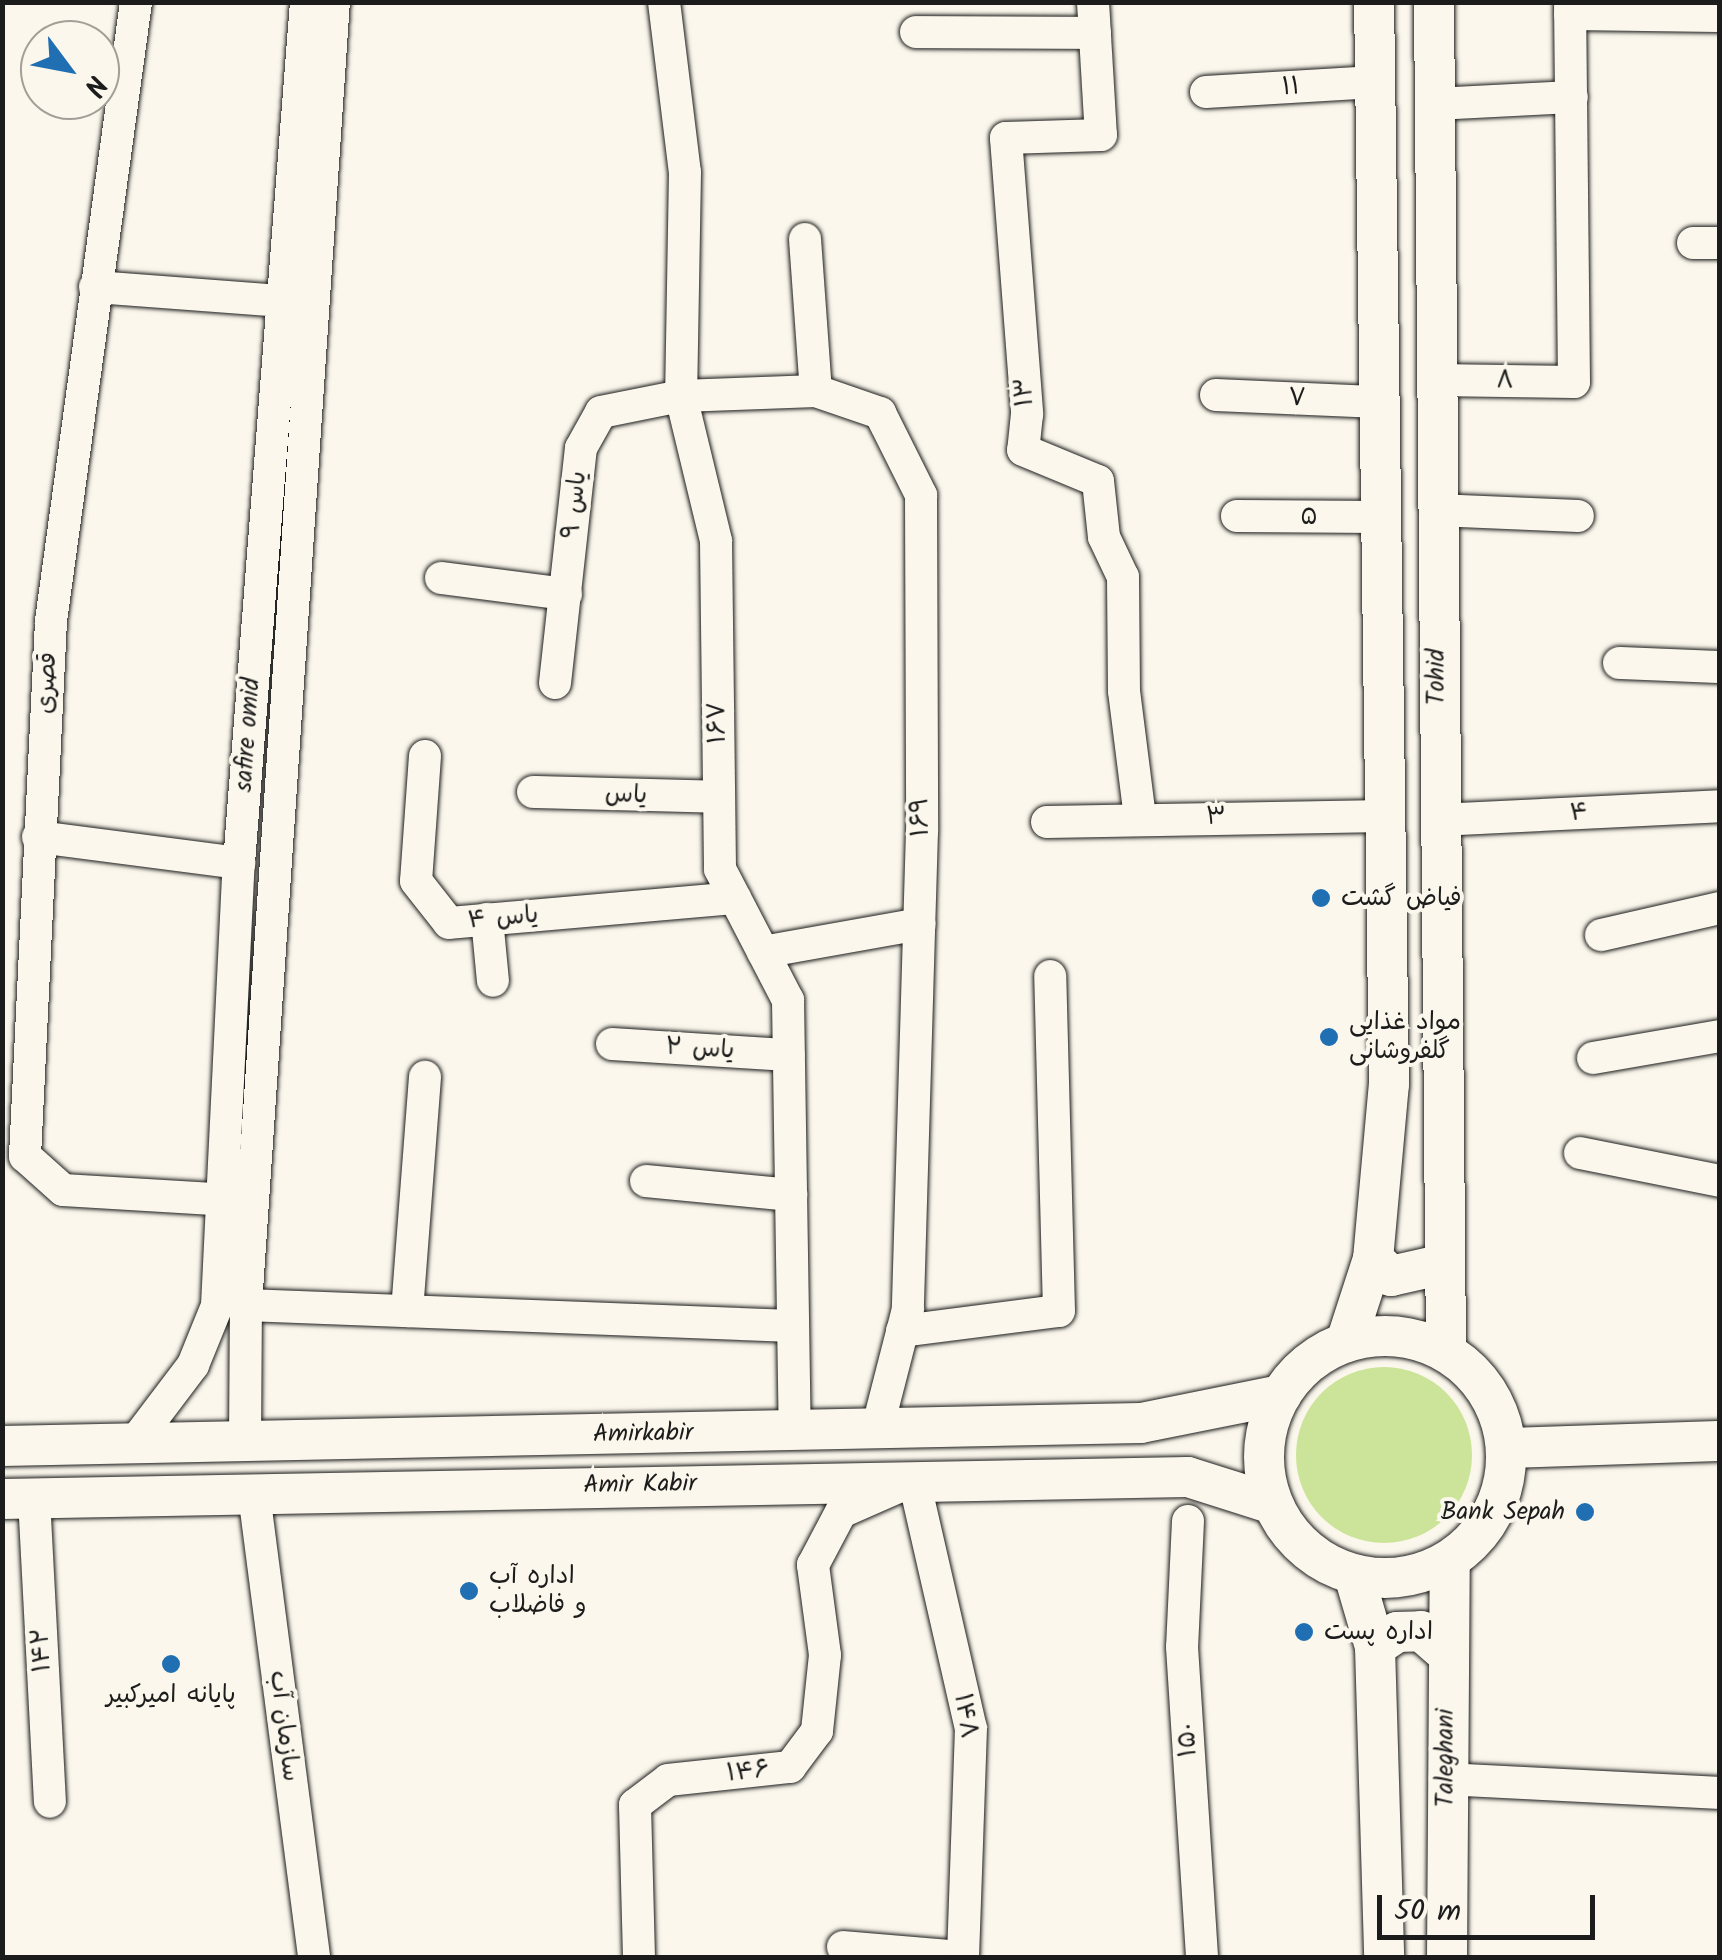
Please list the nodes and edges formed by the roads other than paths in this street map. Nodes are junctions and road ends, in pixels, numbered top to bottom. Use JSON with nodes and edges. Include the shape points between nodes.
{"nodes":[{"id":1,"x":136,"y":2,"type":"edge"},
{"id":2,"x":306,"y":2,"type":"edge"},
{"id":3,"x":334,"y":2,"type":"edge"},
{"id":4,"x":664,"y":2,"type":"edge"},
{"id":5,"x":1374,"y":2,"type":"edge"},
{"id":6,"x":1434,"y":2,"type":"edge"},
{"id":7,"x":1570,"y":8,"type":"edge"},
{"id":8,"x":1720,"y":16,"type":"edge"},
{"id":9,"x":1094,"y":18,"type":"edge"},
{"id":10,"x":916,"y":32,"type":"dead end"},
{"id":11,"x":1375,"y":82,"type":"junction"},
{"id":12,"x":1206,"y":92,"type":"dead end"},
{"id":13,"x":1434,"y":92,"type":"junction"},
{"id":14,"x":1572,"y":98,"type":"junction"},
{"id":15,"x":805,"y":239,"type":"dead end"},
{"id":16,"x":95,"y":287,"type":"junction"},
{"id":17,"x":280,"y":302,"type":"junction"},
{"id":18,"x":1436,"y":380,"type":"junction"},
{"id":19,"x":816,"y":391,"type":"junction"},
{"id":20,"x":1216,"y":395,"type":"dead end"},
{"id":21,"x":681,"y":396,"type":"junction"},
{"id":22,"x":1379,"y":402,"type":"junction"},
{"id":23,"x":1436,"y":510,"type":"junction"},
{"id":24,"x":1237,"y":516,"type":"dead end"},
{"id":25,"x":1578,"y":516,"type":"dead end"},
{"id":26,"x":1380,"y":517,"type":"junction"},
{"id":27,"x":441,"y":578,"type":"dead end"},
{"id":28,"x":566,"y":594,"type":"junction"},
{"id":29,"x":1619,"y":662,"type":"dead end"},
{"id":30,"x":1720,"y":668,"type":"edge"},
{"id":31,"x":555,"y":683,"type":"dead end"},
{"id":32,"x":426,"y":756,"type":"dead end"},
{"id":33,"x":532,"y":792,"type":"dead end"},
{"id":34,"x":719,"y":797,"type":"junction"},
{"id":35,"x":1720,"y":806,"type":"edge"},
{"id":36,"x":1385,"y":816,"type":"junction"},
{"id":37,"x":1140,"y":818,"type":"junction"},
{"id":38,"x":1438,"y":820,"type":"junction"},
{"id":39,"x":1047,"y":822,"type":"dead end"},
{"id":40,"x":38,"y":837,"type":"junction"},
{"id":41,"x":239,"y":863,"type":"junction"},
{"id":42,"x":735,"y":898,"type":"junction"},
{"id":43,"x":1720,"y":908,"type":"edge"},
{"id":44,"x":487,"y":919,"type":"junction"},
{"id":45,"x":920,"y":924,"type":"junction"},
{"id":46,"x":1601,"y":935,"type":"dead end"},
{"id":47,"x":763,"y":952,"type":"junction"},
{"id":48,"x":1050,"y":976,"type":"dead end"},
{"id":49,"x":493,"y":980,"type":"dead end"},
{"id":50,"x":1720,"y":1036,"type":"edge"},
{"id":51,"x":612,"y":1044,"type":"dead end"},
{"id":52,"x":789,"y":1055,"type":"junction"},
{"id":53,"x":1593,"y":1058,"type":"dead end"},
{"id":54,"x":426,"y":1077,"type":"dead end"},
{"id":55,"x":1580,"y":1154,"type":"dead end"},
{"id":56,"x":646,"y":1181,"type":"dead end"},
{"id":57,"x":1720,"y":1181,"type":"edge"},
{"id":58,"x":791,"y":1195,"type":"junction"},
{"id":59,"x":239,"y":1201,"type":"junction"},
{"id":60,"x":1373,"y":1259,"type":"junction"},
{"id":61,"x":1440,"y":1265,"type":"junction"},
{"id":62,"x":246,"y":1305,"type":"junction"},
{"id":63,"x":406,"y":1311,"type":"junction"},
{"id":64,"x":793,"y":1326,"type":"junction"},
{"id":65,"x":902,"y":1331,"type":"junction"},
{"id":66,"x":1346,"y":1342,"type":"junction"},
{"id":67,"x":1446,"y":1351,"type":"junction"},
{"id":68,"x":1281,"y":1394,"type":"junction"},
{"id":69,"x":1185,"y":1417,"type":"junction"},
{"id":70,"x":878,"y":1430,"type":"junction"},
{"id":71,"x":795,"y":1432,"type":"junction"},
{"id":72,"x":244,"y":1441,"type":"junction"},
{"id":73,"x":1720,"y":1441,"type":"edge"},
{"id":74,"x":134,"y":1443,"type":"junction"},
{"id":75,"x":2,"y":1446,"type":"edge"},
{"id":76,"x":1507,"y":1448,"type":"junction"},
{"id":77,"x":1188,"y":1477,"type":"junction"},
{"id":78,"x":914,"y":1480,"type":"junction"},
{"id":79,"x":254,"y":1494,"type":"junction"},
{"id":80,"x":18,"y":1498,"type":"edge"},
{"id":81,"x":1273,"y":1504,"type":"junction"},
{"id":82,"x":1188,"y":1522,"type":"dead end"},
{"id":83,"x":1450,"y":1560,"type":"junction"},
{"id":84,"x":1354,"y":1575,"type":"junction"},
{"id":85,"x":1375,"y":1647,"type":"junction"},
{"id":86,"x":1445,"y":1652,"type":"junction"},
{"id":87,"x":1446,"y":1779,"type":"junction"},
{"id":88,"x":1720,"y":1793,"type":"edge"},
{"id":89,"x":50,"y":1802,"type":"dead end"},
{"id":90,"x":844,"y":1947,"type":"dead end"},
{"id":91,"x":962,"y":1957,"type":"edge"},
{"id":92,"x":314,"y":1958,"type":"edge"},
{"id":93,"x":638,"y":1958,"type":"edge"},
{"id":94,"x":1202,"y":1958,"type":"edge"},
{"id":95,"x":1384,"y":1958,"type":"edge"},
{"id":96,"x":1447,"y":1958,"type":"edge"}],
"edges":[{"from":1,"to":16,"type":"street","name":"قصری"},
{"from":2,"to":17,"type":"street","name":"safire omid"},
{"from":3,"to":59,"type":"street","name":"safire omid"},
{"from":4,"to":21,"type":"street","name":"۱۶۷","via":[[685,172]]},
{"from":5,"to":11,"type":"main road"},
{"from":6,"to":13,"type":"main road","name":"Tohid"},
{"from":7,"to":8,"type":"street"},
{"from":7,"to":14,"type":"street"},
{"from":9,"to":10,"type":"street"},
{"from":9,"to":37,"type":"street","name":"۱۳","via":[[1101,135],[1006,138],[1027,414],[1022,450],[1098,482],[1104,537],[1123,577],[1124,691]]},
{"from":11,"to":12,"type":"street","name":"۱۱"},
{"from":11,"to":13,"type":"main road"},
{"from":11,"to":22,"type":"main road"},
{"from":13,"to":14,"type":"street"},
{"from":13,"to":18,"type":"main road","name":"Tohid"},
{"from":14,"to":18,"type":"street","name":"۸","via":[[1574,382]]},
{"from":15,"to":19,"type":"street"},
{"from":16,"to":17,"type":"street"},
{"from":16,"to":40,"type":"street","name":"قصری","via":[[50,621]]},
{"from":17,"to":41,"type":"street","name":"safire omid"},
{"from":18,"to":23,"type":"main road","name":"Tohid"},
{"from":19,"to":21,"type":"street","name":"۱۶۹"},
{"from":19,"to":45,"type":"street","name":"۱۶۹","via":[[880,413],[920,495]]},
{"from":20,"to":22,"type":"street","name":"۷"},
{"from":21,"to":28,"type":"street","name":"یاس ۹","via":[[601,412],[581,448]]},
{"from":21,"to":34,"type":"street","name":"۱۶۷","via":[[716,541]]},
{"from":22,"to":26,"type":"main road"},
{"from":23,"to":25,"type":"street"},
{"from":23,"to":38,"type":"main road","name":"Tohid"},
{"from":24,"to":26,"type":"street","name":"۵"},
{"from":26,"to":36,"type":"main road"},
{"from":27,"to":28,"type":"street"},
{"from":28,"to":31,"type":"street","name":"یاس ۹"},
{"from":29,"to":30,"type":"street"},
{"from":32,"to":44,"type":"street","name":"یاس ۴","via":[[416,881],[449,923]]},
{"from":33,"to":34,"type":"street","name":"یاس"},
{"from":34,"to":42,"type":"street","name":"۱۶۷","via":[[720,868]]},
{"from":35,"to":38,"type":"street","name":"۴"},
{"from":36,"to":37,"type":"street","name":"۳"},
{"from":36,"to":60,"type":"main road","via":[[1390,1084]]},
{"from":37,"to":39,"type":"street","name":"۳"},
{"from":38,"to":61,"type":"main road","name":"Tohid"},
{"from":40,"to":41,"type":"street"},
{"from":40,"to":59,"type":"street","name":"قصری","via":[[25,1156],[63,1190]]},
{"from":41,"to":59,"type":"street","name":"safire omid"},
{"from":42,"to":44,"type":"street","name":"یاس ۴"},
{"from":42,"to":47,"type":"street","name":"۱۶۷"},
{"from":43,"to":46,"type":"street"},
{"from":44,"to":49,"type":"street"},
{"from":45,"to":47,"type":"street"},
{"from":45,"to":65,"type":"street","name":"۱۶۹"},
{"from":47,"to":52,"type":"street","name":"۱۶۷","via":[[788,1000]]},
{"from":48,"to":65,"type":"street","via":[[1059,1311]]},
{"from":50,"to":53,"type":"street"},
{"from":51,"to":52,"type":"street","name":"یاس ۲"},
{"from":52,"to":58,"type":"street","name":"۱۶۷"},
{"from":54,"to":63,"type":"street"},
{"from":55,"to":57,"type":"street"},
{"from":56,"to":58,"type":"street"},
{"from":58,"to":64,"type":"street","name":"۱۶۷"},
{"from":59,"to":62,"type":"street","name":"safire omid"},
{"from":59,"to":74,"type":"street","name":"safire omid","via":[[217,1306],[193,1365]]},
{"from":60,"to":61,"type":"main road","via":[[1392,1276]]},
{"from":60,"to":66,"type":"main road"},
{"from":61,"to":67,"type":"main road","name":"Tohid"},
{"from":62,"to":63,"type":"street"},
{"from":62,"to":72,"type":"street","name":"safire omid"},
{"from":63,"to":64,"type":"street"},
{"from":64,"to":71,"type":"street","name":"۱۶۷"},
{"from":65,"to":70,"type":"street","name":"۱۶۹"},
{"from":66,"to":67,"type":"main road","via":[[1414,1338]]},
{"from":66,"to":68,"type":"main road","via":[[1309,1362]]},
{"from":67,"to":76,"type":"main road","via":[[1476,1376],[1497,1410]]},
{"from":68,"to":69,"type":"main road","name":"Amirkabir"},
{"from":68,"to":81,"type":"main road","via":[[1267,1430],[1264,1468]]},
{"from":69,"to":70,"type":"main road","name":"Amirkabir"},
{"from":69,"to":77,"type":"main road"},
{"from":70,"to":71,"type":"main road","name":"Amirkabir"},
{"from":71,"to":72,"type":"main road","name":"Amirkabir"},
{"from":72,"to":74,"type":"main road","name":"Amirkabir"},
{"from":73,"to":76,"type":"main road"},
{"from":74,"to":75,"type":"main road","name":"Amirkabir"},
{"from":76,"to":83,"type":"main road","via":[[1494,1512]]},
{"from":77,"to":78,"type":"main road","name":"Amir Kabir"},
{"from":77,"to":81,"type":"main road","name":"Amir Kabir"},
{"from":78,"to":79,"type":"main road","name":"Amir Kabir"},
{"from":78,"to":91,"type":"street","name":"۱۴۸","via":[[971,1728]]},
{"from":78,"to":93,"type":"street","name":"۱۴۶","via":[[841,1512],[812,1565],[825,1655],[817,1731],[790,1768],[668,1780],[635,1805]]},
{"from":79,"to":80,"type":"main road","name":"Amir Kabir"},
{"from":79,"to":92,"type":"street","name":"سازمان آب"},
{"from":80,"to":89,"type":"street","name":"۱۴۲"},
{"from":81,"to":84,"type":"main road","via":[[1292,1536],[1320,1560]]},
{"from":82,"to":94,"type":"street","name":"۱۵۰","via":[[1182,1647]]},
{"from":83,"to":84,"type":"main road","via":[[1403,1576]]},
{"from":83,"to":86,"type":"main road","name":"Taleghani"},
{"from":84,"to":85,"type":"main road"},
{"from":85,"to":86,"type":"main road","via":[[1396,1632],[1421,1631]]},
{"from":85,"to":95,"type":"main road"},
{"from":86,"to":87,"type":"main road","name":"Taleghani"},
{"from":87,"to":88,"type":"street"},
{"from":87,"to":96,"type":"main road","name":"Taleghani"},
{"from":90,"to":91,"type":"street"}]}
